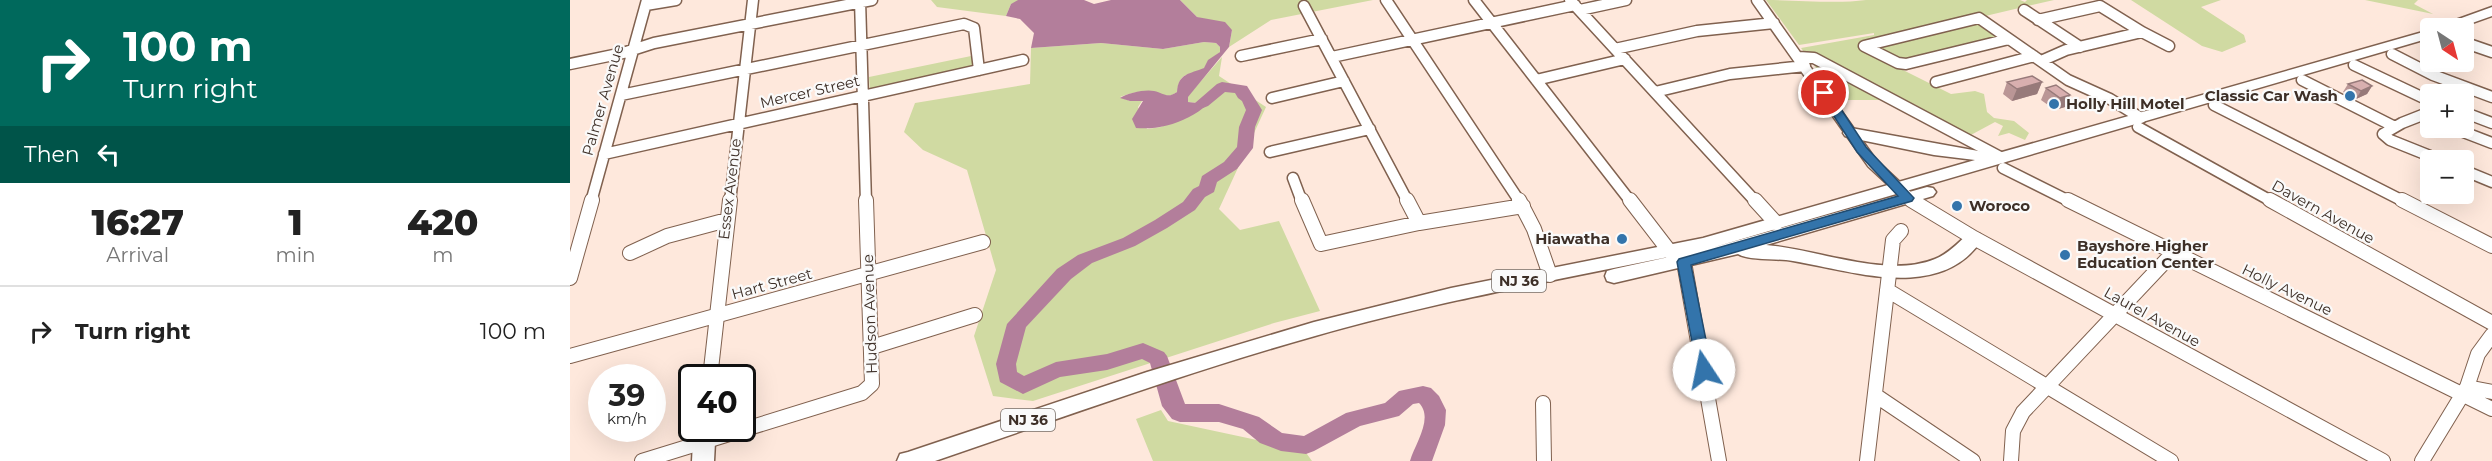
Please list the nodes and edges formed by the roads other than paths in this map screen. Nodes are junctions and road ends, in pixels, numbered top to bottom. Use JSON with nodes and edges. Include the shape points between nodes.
{"nodes":[{"id":1,"x":676,"y":0,"type":"edge"},
{"id":2,"x":753,"y":0,"type":"edge"},
{"id":3,"x":1386,"y":0,"type":"edge"},
{"id":4,"x":1474,"y":0,"type":"edge"},
{"id":5,"x":1626,"y":0,"type":"edge"},
{"id":6,"x":1757,"y":0,"type":"edge"},
{"id":7,"x":864,"y":1,"type":"edge"},
{"id":8,"x":647,"y":3,"type":"edge"},
{"id":9,"x":1575,"y":5,"type":"edge"},
{"id":10,"x":1304,"y":6,"type":"dead end"},
{"id":11,"x":2024,"y":10,"type":"dead end"},
{"id":12,"x":2492,"y":11,"type":"edge"},
{"id":13,"x":2473,"y":18,"type":"edge"},
{"id":14,"x":2038,"y":20,"type":"junction"},
{"id":15,"x":2492,"y":21,"type":"edge"},
{"id":16,"x":1492,"y":23,"type":"junction"},
{"id":17,"x":1774,"y":23,"type":"junction"},
{"id":18,"x":750,"y":24,"type":"junction"},
{"id":19,"x":2474,"y":28,"type":"edge"},
{"id":20,"x":2142,"y":32,"type":"junction"},
{"id":21,"x":2420,"y":37,"type":"edge"},
{"id":22,"x":1322,"y":39,"type":"junction"},
{"id":23,"x":2009,"y":39,"type":"junction"},
{"id":24,"x":1413,"y":40,"type":"junction"},
{"id":25,"x":861,"y":44,"type":"junction"},
{"id":26,"x":2169,"y":46,"type":"dead end"},
{"id":27,"x":2420,"y":46,"type":"edge"},
{"id":28,"x":2474,"y":46,"type":"edge"},
{"id":29,"x":2080,"y":47,"type":"junction"},
{"id":30,"x":1615,"y":49,"type":"junction"},
{"id":31,"x":633,"y":50,"type":"junction"},
{"id":32,"x":2492,"y":52,"type":"edge"},
{"id":33,"x":2392,"y":54,"type":"junction"},
{"id":34,"x":1241,"y":56,"type":"dead end"},
{"id":35,"x":1332,"y":57,"type":"junction"},
{"id":36,"x":1624,"y":59,"type":"junction"},
{"id":37,"x":2038,"y":59,"type":"junction"},
{"id":38,"x":1023,"y":60,"type":"dead end"},
{"id":39,"x":1802,"y":62,"type":"junction"},
{"id":40,"x":570,"y":64,"type":"edge"},
{"id":41,"x":2354,"y":65,"type":"junction"},
{"id":42,"x":745,"y":68,"type":"junction"},
{"id":43,"x":979,"y":70,"type":"junction"},
{"id":44,"x":1536,"y":80,"type":"junction"},
{"id":45,"x":2302,"y":80,"type":"junction"},
{"id":46,"x":1344,"y":81,"type":"junction"},
{"id":47,"x":1936,"y":82,"type":"dead end"},
{"id":48,"x":1655,"y":92,"type":"junction"},
{"id":49,"x":621,"y":95,"type":"junction"},
{"id":50,"x":863,"y":95,"type":"junction"},
{"id":51,"x":2420,"y":96,"type":"edge"},
{"id":52,"x":2492,"y":97,"type":"edge"},
{"id":53,"x":1272,"y":98,"type":"dead end"},
{"id":54,"x":2214,"y":105,"type":"junction"},
{"id":55,"x":2474,"y":116,"type":"edge"},
{"id":56,"x":2420,"y":117,"type":"edge"},
{"id":57,"x":2140,"y":123,"type":"junction"},
{"id":58,"x":2492,"y":123,"type":"edge"},
{"id":59,"x":738,"y":124,"type":"junction"},
{"id":60,"x":2395,"y":126,"type":"junction"},
{"id":61,"x":1370,"y":129,"type":"junction"},
{"id":62,"x":1851,"y":133,"type":"junction"},
{"id":63,"x":2474,"y":136,"type":"edge"},
{"id":64,"x":1877,"y":140,"type":"junction"},
{"id":65,"x":2492,"y":143,"type":"edge"},
{"id":66,"x":1861,"y":150,"type":"junction"},
{"id":67,"x":1270,"y":152,"type":"dead end"},
{"id":68,"x":2420,"y":152,"type":"edge"},
{"id":69,"x":604,"y":154,"type":"junction"},
{"id":70,"x":2002,"y":163,"type":"junction"},
{"id":71,"x":2474,"y":175,"type":"edge"},
{"id":72,"x":1293,"y":178,"type":"dead end"},
{"id":73,"x":2492,"y":182,"type":"edge"},
{"id":74,"x":1902,"y":193,"type":"junction"},
{"id":75,"x":1523,"y":206,"type":"junction"},
{"id":76,"x":727,"y":220,"type":"junction"},
{"id":77,"x":1419,"y":223,"type":"junction"},
{"id":78,"x":1776,"y":223,"type":"junction"},
{"id":79,"x":1901,"y":231,"type":"dead end"},
{"id":80,"x":1974,"y":238,"type":"junction"},
{"id":81,"x":983,"y":242,"type":"dead end"},
{"id":82,"x":2492,"y":246,"type":"edge"},
{"id":83,"x":1726,"y":251,"type":"junction"},
{"id":84,"x":630,"y":253,"type":"dead end"},
{"id":85,"x":2173,"y":253,"type":"junction"},
{"id":86,"x":1677,"y":257,"type":"junction"},
{"id":87,"x":1889,"y":271,"type":"junction"},
{"id":88,"x":869,"y":274,"type":"junction"},
{"id":89,"x":1551,"y":275,"type":"junction"},
{"id":90,"x":570,"y":278,"type":"edge"},
{"id":91,"x":1887,"y":290,"type":"junction"},
{"id":92,"x":975,"y":315,"type":"dead end"},
{"id":93,"x":2114,"y":315,"type":"junction"},
{"id":94,"x":715,"y":316,"type":"junction"},
{"id":95,"x":2492,"y":323,"type":"edge"},
{"id":96,"x":2492,"y":335,"type":"edge"},
{"id":97,"x":872,"y":347,"type":"junction"},
{"id":98,"x":570,"y":356,"type":"edge"},
{"id":99,"x":711,"y":364,"type":"edge"},
{"id":100,"x":1175,"y":377,"type":"junction"},
{"id":101,"x":1150,"y":386,"type":"junction"},
{"id":102,"x":2046,"y":386,"type":"junction"},
{"id":103,"x":2465,"y":391,"type":"junction"},
{"id":104,"x":2492,"y":392,"type":"edge"},
{"id":105,"x":1875,"y":395,"type":"junction"},
{"id":106,"x":1543,"y":403,"type":"dead end"},
{"id":107,"x":2492,"y":409,"type":"edge"},
{"id":108,"x":704,"y":444,"type":"edge"},
{"id":109,"x":642,"y":461,"type":"edge"},
{"id":110,"x":908,"y":461,"type":"edge"},
{"id":111,"x":946,"y":461,"type":"edge"},
{"id":112,"x":1544,"y":461,"type":"edge"},
{"id":113,"x":1719,"y":461,"type":"edge"},
{"id":114,"x":1867,"y":461,"type":"edge"},
{"id":115,"x":1973,"y":461,"type":"edge"},
{"id":116,"x":2011,"y":461,"type":"edge"},
{"id":117,"x":2171,"y":461,"type":"edge"},
{"id":118,"x":2383,"y":461,"type":"edge"},
{"id":119,"x":2422,"y":461,"type":"edge"}],
"edges":[{"from":1,"to":8,"type":"street"},
{"from":2,"to":18,"type":"street","name":"Essex Avenue"},
{"from":3,"to":24,"type":"street"},
{"from":4,"to":16,"type":"street"},
{"from":5,"to":9,"type":"street"},
{"from":6,"to":17,"type":"street","name":"Laurel Avenue"},
{"from":7,"to":18,"type":"street"},
{"from":7,"to":25,"type":"street","name":"Hudson Avenue"},
{"from":8,"to":31,"type":"street","name":"Palmer Avenue"},
{"from":9,"to":16,"type":"street"},
{"from":9,"to":30,"type":"street"},
{"from":10,"to":22,"type":"street"},
{"from":11,"to":14,"type":"street"},
{"from":12,"to":13,"type":"highway"},
{"from":14,"to":20,"type":"street","via":[[2100,6]]},
{"from":14,"to":29,"type":"street"},
{"from":15,"to":19,"type":"highway"},
{"from":16,"to":24,"type":"street"},
{"from":16,"to":44,"type":"street"},
{"from":17,"to":30,"type":"street","via":[[1697,31]]},
{"from":17,"to":39,"type":"street","name":"Laurel Avenue"},
{"from":18,"to":31,"type":"street"},
{"from":18,"to":42,"type":"street","name":"Essex Avenue"},
{"from":20,"to":26,"type":"street"},
{"from":20,"to":29,"type":"street"},
{"from":21,"to":57,"type":"highway","number":"NJ 36"},
{"from":22,"to":34,"type":"street"},
{"from":22,"to":35,"type":"street"},
{"from":23,"to":23,"type":"street","name":"Davern Avenue","via":[[1979,18],[1865,48],[1906,64]]},
{"from":23,"to":37,"type":"street","name":"Davern Avenue"},
{"from":24,"to":35,"type":"street"},
{"from":24,"to":75,"type":"street"},
{"from":25,"to":42,"type":"street"},
{"from":25,"to":43,"type":"street","via":[[964,24],[974,28]]},
{"from":25,"to":50,"type":"street","name":"Hudson Avenue"},
{"from":27,"to":33,"type":"highway","number":"NJ 36"},
{"from":28,"to":32,"type":"street"},
{"from":29,"to":37,"type":"street"},
{"from":30,"to":36,"type":"street"},
{"from":31,"to":40,"type":"street"},
{"from":31,"to":49,"type":"street","name":"Palmer Avenue"},
{"from":33,"to":41,"type":"highway","number":"NJ 36"},
{"from":33,"to":52,"type":"street","via":[[2433,75]]},
{"from":35,"to":46,"type":"street"},
{"from":36,"to":44,"type":"street"},
{"from":36,"to":48,"type":"street"},
{"from":37,"to":47,"type":"street"},
{"from":37,"to":57,"type":"street","name":"Davern Avenue","via":[[2074,83],[2114,101]]},
{"from":38,"to":43,"type":"street","name":"Mercer Street"},
{"from":39,"to":48,"type":"street"},
{"from":39,"to":62,"type":"street","name":"Laurel Avenue"},
{"from":39,"to":70,"type":"street","name":"Holly Avenue","via":[[1814,58]]},
{"from":41,"to":45,"type":"highway","number":"NJ 36"},
{"from":41,"to":51,"type":"street"},
{"from":42,"to":49,"type":"street"},
{"from":42,"to":59,"type":"street","name":"Essex Avenue"},
{"from":43,"to":50,"type":"street","name":"Mercer Street"},
{"from":44,"to":86,"type":"street"},
{"from":45,"to":54,"type":"highway","number":"NJ 36"},
{"from":45,"to":60,"type":"street"},
{"from":46,"to":53,"type":"street"},
{"from":46,"to":61,"type":"street"},
{"from":48,"to":78,"type":"street"},
{"from":49,"to":69,"type":"street","name":"Palmer Avenue"},
{"from":50,"to":59,"type":"street","name":"Mercer Street"},
{"from":50,"to":88,"type":"street","name":"Hudson Avenue"},
{"from":54,"to":57,"type":"highway","number":"NJ 36"},
{"from":54,"to":82,"type":"street"},
{"from":55,"to":58,"type":"street"},
{"from":56,"to":60,"type":"street"},
{"from":57,"to":70,"type":"highway","number":"NJ 36"},
{"from":57,"to":95,"type":"street","name":"Davern Avenue"},
{"from":59,"to":69,"type":"street","name":"Mercer Street"},
{"from":59,"to":76,"type":"street","name":"Essex Avenue"},
{"from":60,"to":68,"type":"street","via":[[2383,133],[2385,137]]},
{"from":61,"to":67,"type":"street"},
{"from":61,"to":77,"type":"street"},
{"from":62,"to":64,"type":"highway"},
{"from":62,"to":66,"type":"street","name":"Laurel Avenue"},
{"from":63,"to":65,"type":"street"},
{"from":64,"to":66,"type":"highway"},
{"from":64,"to":70,"type":"highway"},
{"from":66,"to":74,"type":"street","name":"Laurel Avenue"},
{"from":69,"to":90,"type":"street","name":"Palmer Avenue"},
{"from":70,"to":74,"type":"highway","number":"NJ 36"},
{"from":70,"to":85,"type":"street","name":"Holly Avenue"},
{"from":71,"to":73,"type":"street"},
{"from":72,"to":77,"type":"street","via":[[1321,243]]},
{"from":74,"to":78,"type":"highway","number":"NJ 36"},
{"from":74,"to":80,"type":"street","name":"Laurel Avenue"},
{"from":74,"to":83,"type":"highway","number":"NJ 36"},
{"from":75,"to":77,"type":"street"},
{"from":75,"to":89,"type":"street"},
{"from":76,"to":84,"type":"street","via":[[667,236]]},
{"from":76,"to":94,"type":"street","name":"Essex Avenue"},
{"from":78,"to":86,"type":"highway","number":"NJ 36"},
{"from":79,"to":87,"type":"street","via":[[1893,240]]},
{"from":80,"to":87,"type":"highway","via":[[1941,264]]},
{"from":80,"to":93,"type":"street","name":"Laurel Avenue"},
{"from":81,"to":88,"type":"street","name":"Hart Street"},
{"from":83,"to":86,"type":"highway","number":"NJ 36"},
{"from":83,"to":87,"type":"highway","via":[[1785,253]]},
{"from":85,"to":93,"type":"street"},
{"from":85,"to":103,"type":"street","name":"Holly Avenue"},
{"from":86,"to":89,"type":"highway","number":"NJ 36"},
{"from":86,"to":100,"type":"highway","number":"NJ 36","via":[[1417,314]]},
{"from":86,"to":113,"type":"street"},
{"from":87,"to":91,"type":"street"},
{"from":88,"to":94,"type":"street","name":"Hart Street"},
{"from":88,"to":97,"type":"street","name":"Hudson Avenue"},
{"from":89,"to":100,"type":"highway","number":"NJ 36","via":[[1386,310],[1260,344]]},
{"from":91,"to":102,"type":"street"},
{"from":91,"to":105,"type":"street"},
{"from":92,"to":97,"type":"street"},
{"from":93,"to":102,"type":"street"},
{"from":93,"to":118,"type":"street","name":"Laurel Avenue"},
{"from":94,"to":98,"type":"street","name":"Hart Street"},
{"from":94,"to":99,"type":"street","name":"Essex Avenue"},
{"from":96,"to":103,"type":"street","via":[[2478,354]]},
{"from":97,"to":108,"type":"street","name":"Hudson Avenue","via":[[872,384],[867,391]]},
{"from":100,"to":101,"type":"highway","number":"NJ 36"},
{"from":101,"to":110,"type":"highway","number":"NJ 36"},
{"from":101,"to":111,"type":"highway","number":"NJ 36"},
{"from":102,"to":116,"type":"street","via":[[2013,427]]},
{"from":102,"to":117,"type":"street"},
{"from":103,"to":104,"type":"street"},
{"from":103,"to":107,"type":"street","name":"Holly Avenue"},
{"from":103,"to":119,"type":"street"},
{"from":105,"to":114,"type":"street"},
{"from":105,"to":115,"type":"street"},
{"from":106,"to":112,"type":"street"},
{"from":108,"to":109,"type":"street","name":"Hudson Avenue"}]}
